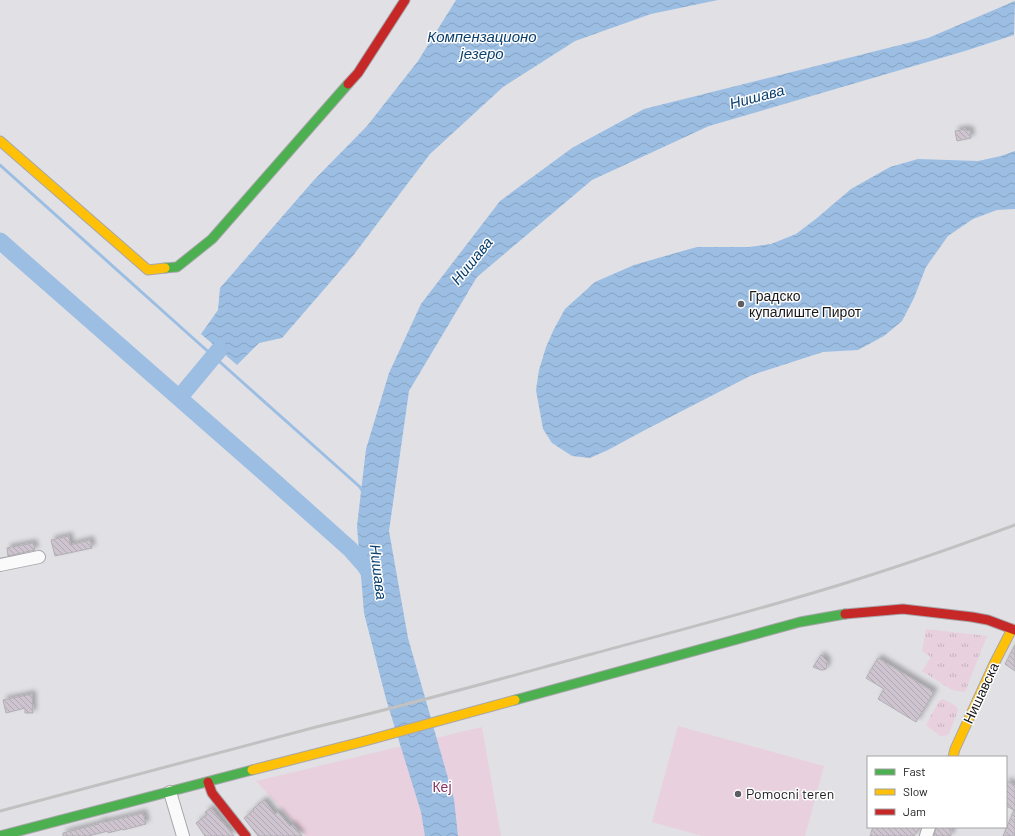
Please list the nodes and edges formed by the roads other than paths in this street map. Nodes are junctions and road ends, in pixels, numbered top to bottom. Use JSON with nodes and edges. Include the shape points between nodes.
{"nodes":[{"id":1,"x":405,"y":0,"type":"edge"},
{"id":2,"x":0,"y":141,"type":"edge"},
{"id":3,"x":39,"y":557,"type":"dead end"},
{"id":4,"x":0,"y":565,"type":"edge"},
{"id":5,"x":1013,"y":630,"type":"edge"},
{"id":6,"x":952,"y":756,"type":"edge"},
{"id":7,"x":208,"y":782,"type":"junction"},
{"id":8,"x":170,"y":792,"type":"junction"},
{"id":9,"x":0,"y":836,"type":"edge"},
{"id":10,"x":183,"y":836,"type":"edge"},
{"id":11,"x":246,"y":836,"type":"edge"}],
"edges":[{"from":1,"to":2,"type":"street","via":[[358,73],[212,239],[177,267],[148,270]]},
{"from":3,"to":4,"type":"street"},
{"from":5,"to":6,"type":"street","name":"Нишавска","via":[[991,670]]},
{"from":5,"to":7,"type":"street","via":[[988,620],[903,609],[841,614],[800,622]]},
{"from":7,"to":8,"type":"street"},
{"from":7,"to":11,"type":"street","via":[[212,793]]},
{"from":8,"to":9,"type":"street"},
{"from":8,"to":10,"type":"street"}]}
